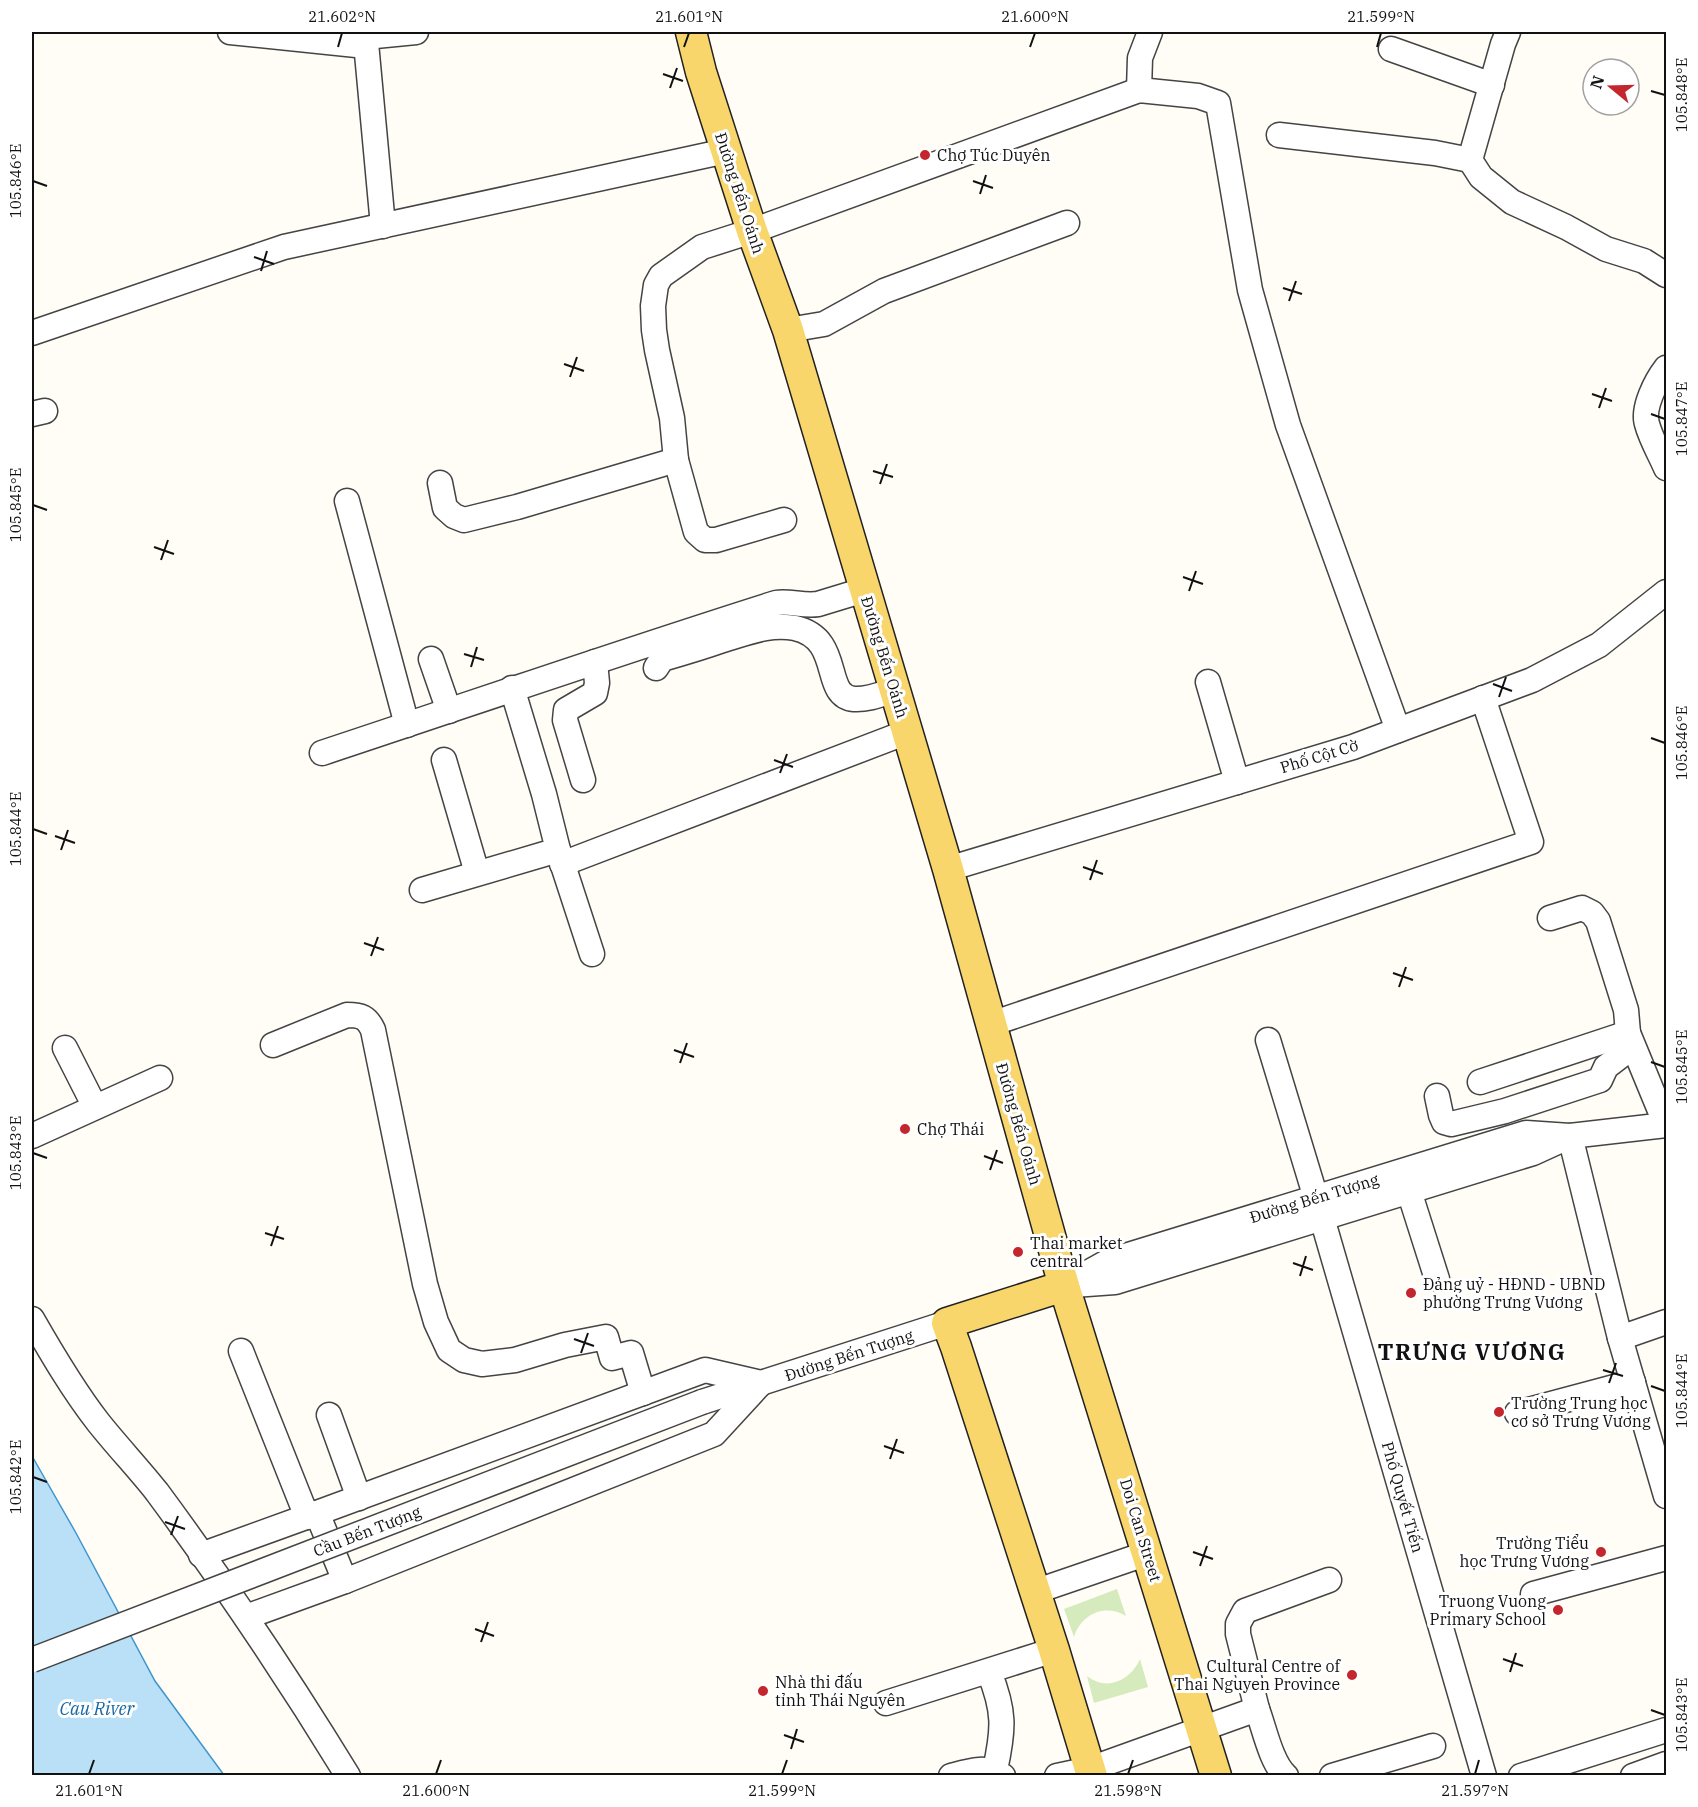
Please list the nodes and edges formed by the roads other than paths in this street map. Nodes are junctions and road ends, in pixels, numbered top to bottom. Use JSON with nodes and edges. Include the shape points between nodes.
{"nodes":[{"id":1,"x":230,"y":32,"type":"edge"},
{"id":2,"x":416,"y":32,"type":"edge"},
{"id":3,"x":691,"y":32,"type":"edge"},
{"id":4,"x":1150,"y":32,"type":"edge"},
{"id":5,"x":1509,"y":32,"type":"edge"},
{"id":6,"x":365,"y":38,"type":"edge"},
{"id":7,"x":1391,"y":49,"type":"dead end"},
{"id":8,"x":1492,"y":85,"type":"junction"},
{"id":9,"x":1139,"y":90,"type":"junction"},
{"id":10,"x":1279,"y":135,"type":"dead end"},
{"id":11,"x":726,"y":151,"type":"junction"},
{"id":12,"x":1470,"y":160,"type":"junction"},
{"id":13,"x":1067,"y":223,"type":"dead end"},
{"id":14,"x":383,"y":226,"type":"junction"},
{"id":15,"x":752,"y":231,"type":"junction"},
{"id":16,"x":1666,"y":275,"type":"edge"},
{"id":17,"x":788,"y":330,"type":"junction"},
{"id":18,"x":32,"y":333,"type":"edge"},
{"id":19,"x":1666,"y":368,"type":"edge"},
{"id":20,"x":676,"y":460,"type":"junction"},
{"id":21,"x":1666,"y":468,"type":"edge"},
{"id":22,"x":440,"y":483,"type":"dead end"},
{"id":23,"x":347,"y":501,"type":"dead end"},
{"id":24,"x":783,"y":520,"type":"dead end"},
{"id":25,"x":864,"y":590,"type":"junction"},
{"id":26,"x":1666,"y":592,"type":"edge"},
{"id":27,"x":431,"y":659,"type":"dead end"},
{"id":28,"x":595,"y":662,"type":"junction"},
{"id":29,"x":656,"y":668,"type":"dead end"},
{"id":30,"x":1208,"y":682,"type":"dead end"},
{"id":31,"x":512,"y":688,"type":"junction"},
{"id":32,"x":895,"y":690,"type":"junction"},
{"id":33,"x":1483,"y":698,"type":"junction"},
{"id":34,"x":449,"y":711,"type":"junction"},
{"id":35,"x":407,"y":725,"type":"junction"},
{"id":36,"x":1398,"y":730,"type":"junction"},
{"id":37,"x":907,"y":732,"type":"junction"},
{"id":38,"x":322,"y":753,"type":"dead end"},
{"id":39,"x":444,"y":760,"type":"dead end"},
{"id":40,"x":583,"y":780,"type":"dead end"},
{"id":41,"x":1237,"y":782,"type":"junction"},
{"id":42,"x":560,"y":857,"type":"junction"},
{"id":43,"x":948,"y":868,"type":"junction"},
{"id":44,"x":477,"y":873,"type":"junction"},
{"id":45,"x":422,"y":890,"type":"dead end"},
{"id":46,"x":1550,"y":918,"type":"dead end"},
{"id":47,"x":592,"y":954,"type":"dead end"},
{"id":48,"x":991,"y":1024,"type":"junction"},
{"id":49,"x":1628,"y":1033,"type":"junction"},
{"id":50,"x":1268,"y":1040,"type":"dead end"},
{"id":51,"x":273,"y":1045,"type":"dead end"},
{"id":52,"x":65,"y":1048,"type":"dead end"},
{"id":53,"x":160,"y":1078,"type":"dead end"},
{"id":54,"x":1480,"y":1082,"type":"dead end"},
{"id":55,"x":1437,"y":1096,"type":"dead end"},
{"id":56,"x":95,"y":1107,"type":"junction"},
{"id":57,"x":1666,"y":1125,"type":"edge"},
{"id":58,"x":32,"y":1136,"type":"edge"},
{"id":59,"x":1570,"y":1136,"type":"junction"},
{"id":60,"x":1409,"y":1191,"type":"junction"},
{"id":61,"x":1319,"y":1208,"type":"junction"},
{"id":62,"x":1437,"y":1279,"type":"dead end"},
{"id":63,"x":1064,"y":1286,"type":"junction"},
{"id":64,"x":32,"y":1319,"type":"edge"},
{"id":65,"x":1666,"y":1322,"type":"edge"},
{"id":66,"x":947,"y":1323,"type":"junction"},
{"id":67,"x":1620,"y":1338,"type":"junction"},
{"id":68,"x":241,"y":1351,"type":"dead end"},
{"id":69,"x":1633,"y":1382,"type":"junction"},
{"id":70,"x":761,"y":1383,"type":"junction"},
{"id":71,"x":643,"y":1393,"type":"junction"},
{"id":72,"x":702,"y":1402,"type":"joint"},
{"id":73,"x":1517,"y":1413,"type":"dead end"},
{"id":74,"x":329,"y":1415,"type":"dead end"},
{"id":75,"x":1666,"y":1496,"type":"edge"},
{"id":76,"x":359,"y":1498,"type":"junction"},
{"id":77,"x":312,"y":1515,"type":"junction"},
{"id":78,"x":1148,"y":1553,"type":"junction"},
{"id":79,"x":201,"y":1555,"type":"junction"},
{"id":80,"x":1666,"y":1558,"type":"edge"},
{"id":81,"x":1329,"y":1580,"type":"dead end"},
{"id":82,"x":345,"y":1581,"type":"junction"},
{"id":83,"x":1034,"y":1592,"type":"junction"},
{"id":84,"x":1533,"y":1594,"type":"dead end"},
{"id":85,"x":246,"y":1617,"type":"junction"},
{"id":86,"x":1054,"y":1650,"type":"junction"},
{"id":87,"x":32,"y":1660,"type":"edge"},
{"id":88,"x":989,"y":1672,"type":"junction"},
{"id":89,"x":886,"y":1703,"type":"dead end"},
{"id":90,"x":1257,"y":1709,"type":"junction"},
{"id":91,"x":1202,"y":1729,"type":"junction"},
{"id":92,"x":1666,"y":1730,"type":"edge"},
{"id":93,"x":1433,"y":1746,"type":"dead end"},
{"id":94,"x":1666,"y":1764,"type":"edge"},
{"id":95,"x":1091,"y":1772,"type":"edge"},
{"id":96,"x":999,"y":1773,"type":"edge"},
{"id":97,"x":348,"y":1776,"type":"edge"},
{"id":98,"x":951,"y":1776,"type":"edge"},
{"id":99,"x":1057,"y":1776,"type":"edge"},
{"id":100,"x":1216,"y":1776,"type":"edge"},
{"id":101,"x":1286,"y":1776,"type":"edge"},
{"id":102,"x":1332,"y":1776,"type":"edge"},
{"id":103,"x":1484,"y":1776,"type":"edge"},
{"id":104,"x":1521,"y":1776,"type":"edge"},
{"id":105,"x":1633,"y":1776,"type":"edge"}],
"edges":[{"from":1,"to":6,"type":"street"},
{"from":2,"to":6,"type":"street"},
{"from":3,"to":11,"type":"main road","name":"Đường Bến Oánh"},
{"from":4,"to":9,"type":"street","via":[[1140,58]]},
{"from":5,"to":8,"type":"street"},
{"from":6,"to":14,"type":"street"},
{"from":7,"to":8,"type":"street"},
{"from":8,"to":12,"type":"street"},
{"from":9,"to":15,"type":"street"},
{"from":9,"to":36,"type":"street","via":[[1198,96],[1218,103],[1250,290],[1288,425]]},
{"from":10,"to":12,"type":"street"},
{"from":11,"to":14,"type":"street"},
{"from":11,"to":15,"type":"main road","name":"Đường Bến Oánh"},
{"from":12,"to":16,"type":"street","via":[[1481,177],[1512,201],[1606,249],[1644,261]]},
{"from":13,"to":17,"type":"street","via":[[884,291],[824,324]]},
{"from":14,"to":18,"type":"street","via":[[284,247]]},
{"from":15,"to":17,"type":"main road","name":"Đường Bến Oánh"},
{"from":15,"to":20,"type":"street","via":[[702,247],[661,276],[656,285],[654,330],[672,418]]},
{"from":17,"to":25,"type":"main road","name":"Đường Bến Oánh"},
{"from":19,"to":21,"type":"street","via":[[1648,401],[1646,422]]},
{"from":20,"to":22,"type":"street","via":[[464,520],[445,508]]},
{"from":20,"to":24,"type":"street","via":[[696,532],[705,540]]},
{"from":23,"to":35,"type":"street"},
{"from":25,"to":28,"type":"street","via":[[818,604],[776,603]]},
{"from":25,"to":32,"type":"main road","name":"Đường Bến Oánh"},
{"from":26,"to":33,"type":"street","name":"Phố Cột Cờ","via":[[1599,645],[1532,680]]},
{"from":27,"to":34,"type":"street"},
{"from":28,"to":31,"type":"street"},
{"from":28,"to":40,"type":"street","via":[[595,693],[566,710],[565,720]]},
{"from":29,"to":32,"type":"street","via":[[662,659],[775,626],[812,634],[821,643],[843,696],[855,699]]},
{"from":30,"to":41,"type":"street"},
{"from":31,"to":34,"type":"street"},
{"from":31,"to":42,"type":"street"},
{"from":32,"to":37,"type":"main road","name":"Đường Bến Oánh"},
{"from":33,"to":36,"type":"street","name":"Phố Cột Cờ"},
{"from":33,"to":48,"type":"street","via":[[1531,842]]},
{"from":34,"to":35,"type":"street"},
{"from":35,"to":38,"type":"street"},
{"from":36,"to":41,"type":"street","name":"Phố Cột Cờ"},
{"from":37,"to":42,"type":"street"},
{"from":37,"to":43,"type":"main road","name":"Đường Bến Oánh"},
{"from":39,"to":44,"type":"street"},
{"from":41,"to":43,"type":"street","name":"Phố Cột Cờ"},
{"from":42,"to":44,"type":"street"},
{"from":42,"to":47,"type":"street"},
{"from":43,"to":48,"type":"main road","name":"Đường Bến Oánh"},
{"from":44,"to":45,"type":"street"},
{"from":46,"to":49,"type":"street","via":[[1582,908],[1598,921],[1626,1010]]},
{"from":48,"to":63,"type":"main road","name":"Đường Bến Oánh"},
{"from":49,"to":54,"type":"street"},
{"from":49,"to":55,"type":"street","via":[[1623,1054],[1606,1067],[1600,1080],[1451,1124],[1444,1122]]},
{"from":49,"to":57,"type":"street"},
{"from":50,"to":61,"type":"street","name":"Phố Quyết Tiến"},
{"from":51,"to":71,"type":"street","via":[[347,1015],[360,1015],[368,1020],[425,1284],[449,1350],[464,1360],[482,1364],[515,1360],[606,1337],[612,1358],[631,1353]]},
{"from":52,"to":56,"type":"street"},
{"from":53,"to":56,"type":"street"},
{"from":56,"to":58,"type":"street"},
{"from":57,"to":59,"type":"street","name":"Đường Bến Tượng"},
{"from":59,"to":60,"type":"street","name":"Đường Bến Tượng","via":[[1533,1153]]},
{"from":59,"to":61,"type":"street","name":"Đường Bến Tượng","via":[[1526,1133]]},
{"from":59,"to":67,"type":"street"},
{"from":60,"to":61,"type":"street","name":"Đường Bến Tượng"},
{"from":60,"to":62,"type":"street"},
{"from":61,"to":63,"type":"street","name":"Đường Bến Tượng","via":[[1109,1261]]},
{"from":61,"to":103,"type":"street","name":"Phố Quyết Tiến"},
{"from":63,"to":66,"type":"main road","name":"Đường Bến Tượng"},
{"from":63,"to":78,"type":"main road","name":"Doi Can Street"},
{"from":64,"to":79,"type":"street","via":[[97,1420]]},
{"from":65,"to":67,"type":"street"},
{"from":66,"to":70,"type":"street","name":"Đường Bến Tượng"},
{"from":66,"to":83,"type":"main road"},
{"from":67,"to":69,"type":"street"},
{"from":68,"to":77,"type":"street"},
{"from":69,"to":73,"type":"street"},
{"from":69,"to":75,"type":"street"},
{"from":70,"to":71,"type":"street","via":[[705,1370]]},
{"from":70,"to":72,"type":"street","name":"Đường Bến Tượng"},
{"from":70,"to":82,"type":"street","via":[[714,1434]]},
{"from":71,"to":76,"type":"street"},
{"from":72,"to":87,"type":"street","name":"Cầu Bến Tượng","bridge":true},
{"from":74,"to":76,"type":"street"},
{"from":76,"to":77,"type":"street"},
{"from":77,"to":79,"type":"street"},
{"from":77,"to":82,"type":"street"},
{"from":78,"to":83,"type":"street"},
{"from":78,"to":91,"type":"main road","name":"Doi Can Street"},
{"from":79,"to":85,"type":"street"},
{"from":80,"to":84,"type":"street"},
{"from":81,"to":90,"type":"street","via":[[1245,1611],[1238,1634]]},
{"from":82,"to":85,"type":"street"},
{"from":83,"to":86,"type":"main road"},
{"from":85,"to":97,"type":"street"},
{"from":86,"to":88,"type":"street"},
{"from":86,"to":95,"type":"main road"},
{"from":88,"to":89,"type":"street"},
{"from":88,"to":96,"type":"street","via":[[1002,1718]]},
{"from":90,"to":91,"type":"street"},
{"from":90,"to":101,"type":"street","via":[[1274,1757]]},
{"from":91,"to":95,"type":"street"},
{"from":91,"to":100,"type":"main road","name":"Doi Can Street"},
{"from":92,"to":104,"type":"street"},
{"from":93,"to":102,"type":"street"},
{"from":94,"to":105,"type":"street"},
{"from":95,"to":99,"type":"street"},
{"from":96,"to":98,"type":"street","via":[[976,1769]]}]}
